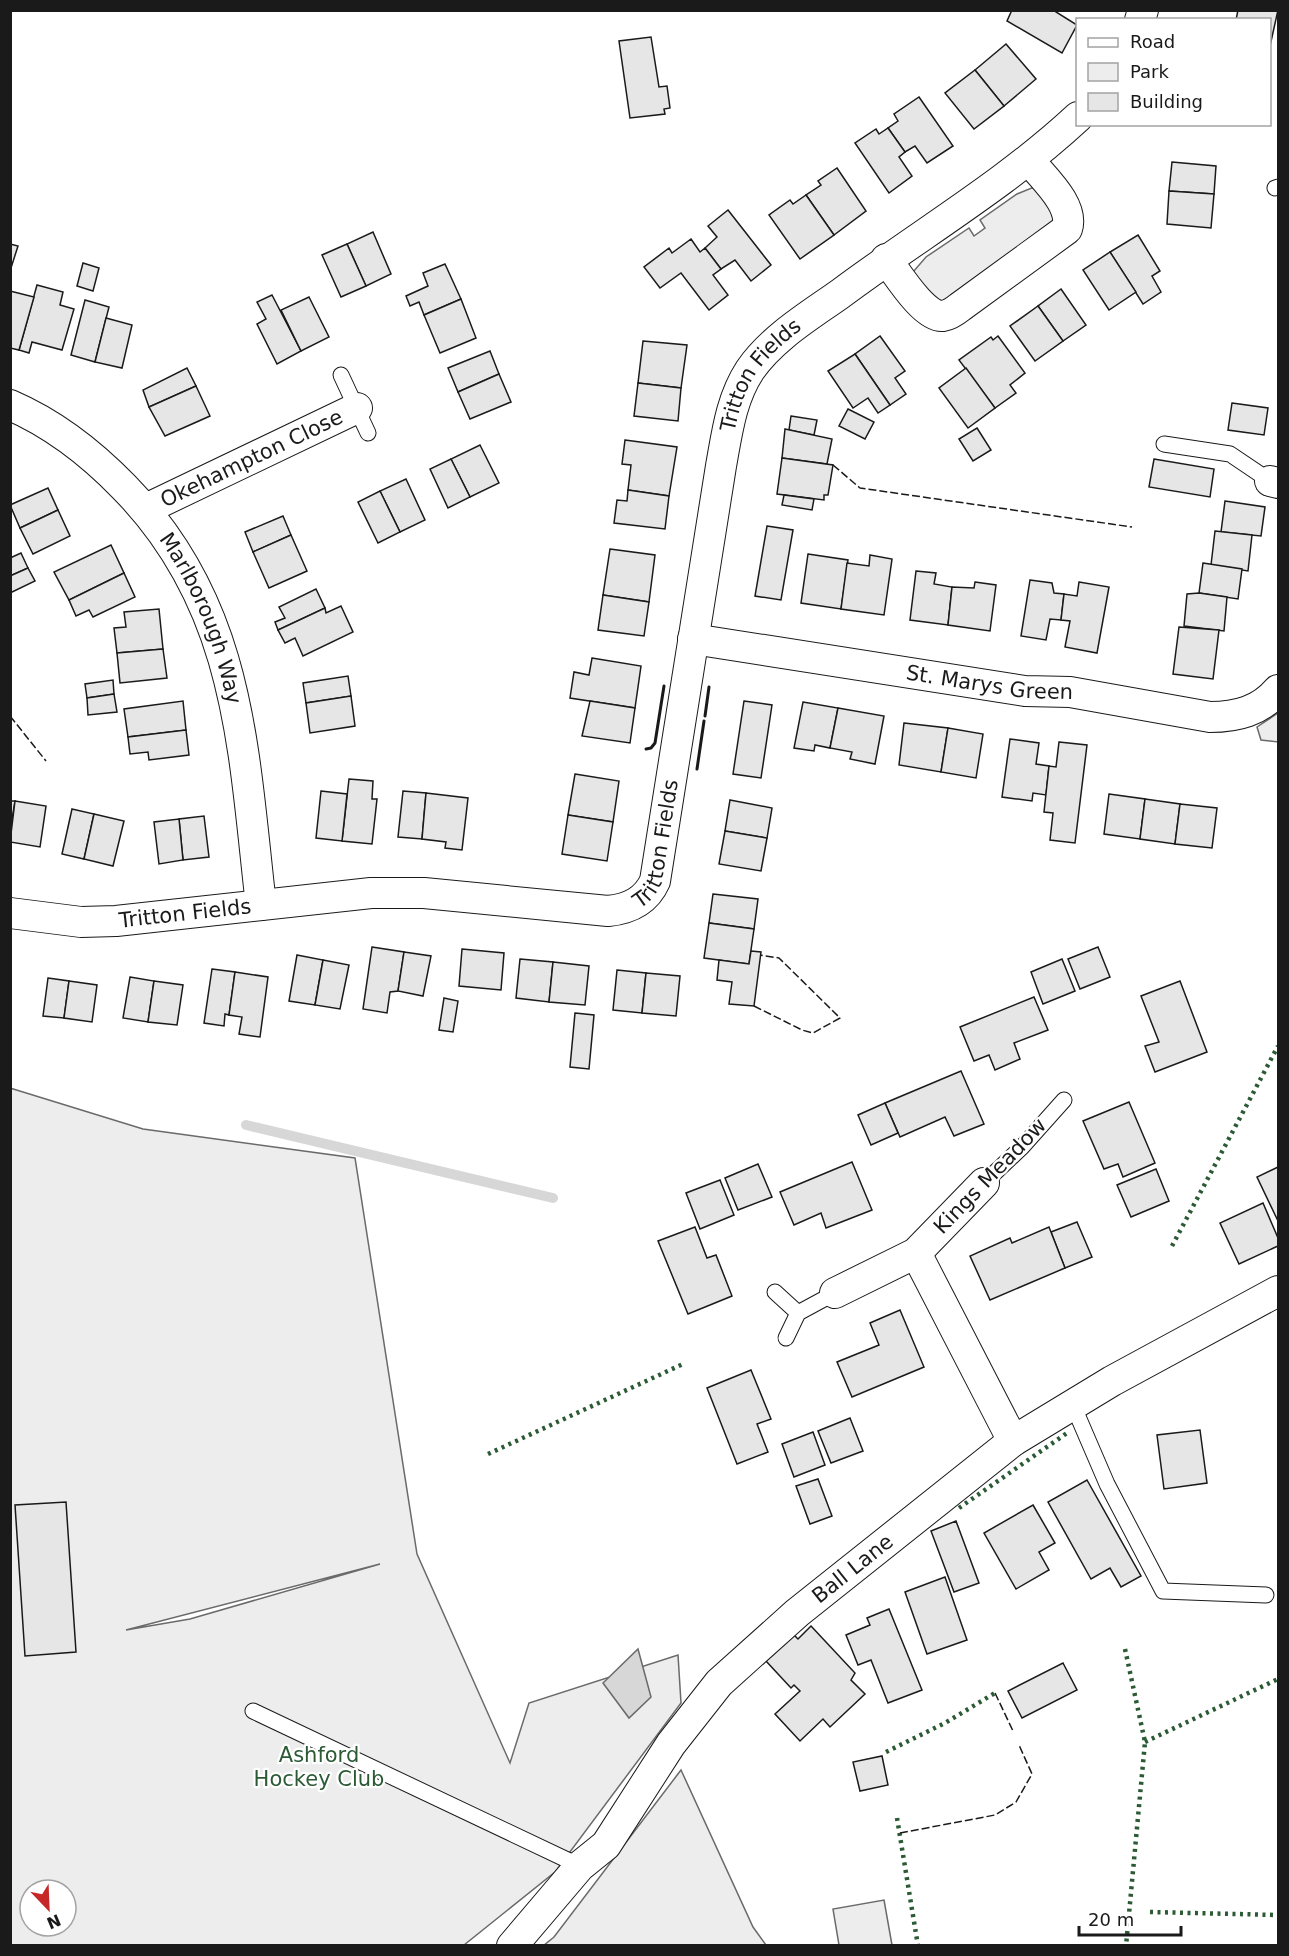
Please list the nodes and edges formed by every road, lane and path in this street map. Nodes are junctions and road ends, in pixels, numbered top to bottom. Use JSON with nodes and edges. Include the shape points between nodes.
{"nodes":[{"id":1,"x":1076,"y":118,"type":"edge"},
{"id":2,"x":1029,"y":160,"type":"junction"},
{"id":3,"x":886,"y":259,"type":"junction"},
{"id":4,"x":341,"y":375,"type":"dead end"},
{"id":5,"x":10,"y":405,"type":"edge"},
{"id":6,"x":362,"y":420,"type":"joint"},
{"id":7,"x":1164,"y":444,"type":"dead end"},
{"id":8,"x":1274,"y":482,"type":"edge"},
{"id":9,"x":146,"y":509,"type":"junction"},
{"id":10,"x":693,"y":639,"type":"junction"},
{"id":11,"x":1278,"y":690,"type":"edge"},
{"id":12,"x":261,"y":904,"type":"junction"},
{"id":13,"x":10,"y":913,"type":"edge"},
{"id":14,"x":1064,"y":1100,"type":"dead end"},
{"id":15,"x":984,"y":1183,"type":"joint"},
{"id":16,"x":916,"y":1253,"type":"junction"},
{"id":17,"x":1278,"y":1291,"type":"edge"},
{"id":18,"x":775,"y":1292,"type":"dead end"},
{"id":19,"x":835,"y":1293,"type":"joint"},
{"id":20,"x":798,"y":1313,"type":"junction"},
{"id":21,"x":786,"y":1338,"type":"dead end"},
{"id":22,"x":1073,"y":1405,"type":"junction"},
{"id":23,"x":1013,"y":1441,"type":"junction"},
{"id":24,"x":1266,"y":1595,"type":"dead end"},
{"id":25,"x":253,"y":1711,"type":"dead end"},
{"id":26,"x":580,"y":1866,"type":"junction"},
{"id":27,"x":512,"y":1946,"type":"edge"}],
"edges":[{"from":1,"to":2,"type":"street","name":"Tritton Fields"},
{"from":2,"to":3,"type":"street","name":"Tritton Fields"},
{"from":2,"to":3,"type":"street","via":[[1063,204],[1068,225],[1064,232],[952,313],[933,315]]},
{"from":3,"to":10,"type":"street","name":"Tritton Fields","via":[[784,335],[761,356],[744,381],[730,415]]},
{"from":4,"to":6,"type":"lane"},
{"from":5,"to":9,"type":"street","name":"Marlborough Way","via":[[74,442]]},
{"from":6,"to":9,"type":"street","name":"Okehampton Close"},
{"from":7,"to":8,"type":"lane","via":[[1230,454]]},
{"from":9,"to":12,"type":"street","name":"Marlborough Way","via":[[184,564],[225,657],[244,756]]},
{"from":10,"to":11,"type":"street","name":"St. Marys Green","via":[[1025,691],[1070,692],[1210,717],[1253,710]]},
{"from":10,"to":12,"type":"street","name":"Tritton Fields","via":[[655,881],[643,899],[608,911],[424,893],[372,893]]},
{"from":12,"to":13,"type":"street","name":"Tritton Fields","via":[[116,921],[81,922]]},
{"from":14,"to":15,"type":"lane","name":"Kings Meadow"},
{"from":15,"to":16,"type":"street","name":"Kings Meadow"},
{"from":16,"to":19,"type":"street","name":"Kings Meadow"},
{"from":16,"to":23,"type":"street","name":"Kings Meadow"},
{"from":17,"to":22,"type":"street","name":"Ball Lane"},
{"from":18,"to":20,"type":"lane"},
{"from":19,"to":20,"type":"lane"},
{"from":20,"to":21,"type":"lane"},
{"from":22,"to":23,"type":"street","name":"Ball Lane"},
{"from":22,"to":24,"type":"lane","via":[[1107,1484],[1163,1591]]},
{"from":23,"to":26,"type":"street","name":"Ball Lane","via":[[797,1613],[719,1683],[671,1744],[606,1845]]},
{"from":25,"to":26,"type":"lane"},
{"from":26,"to":27,"type":"street","name":"Ball Lane"}]}
